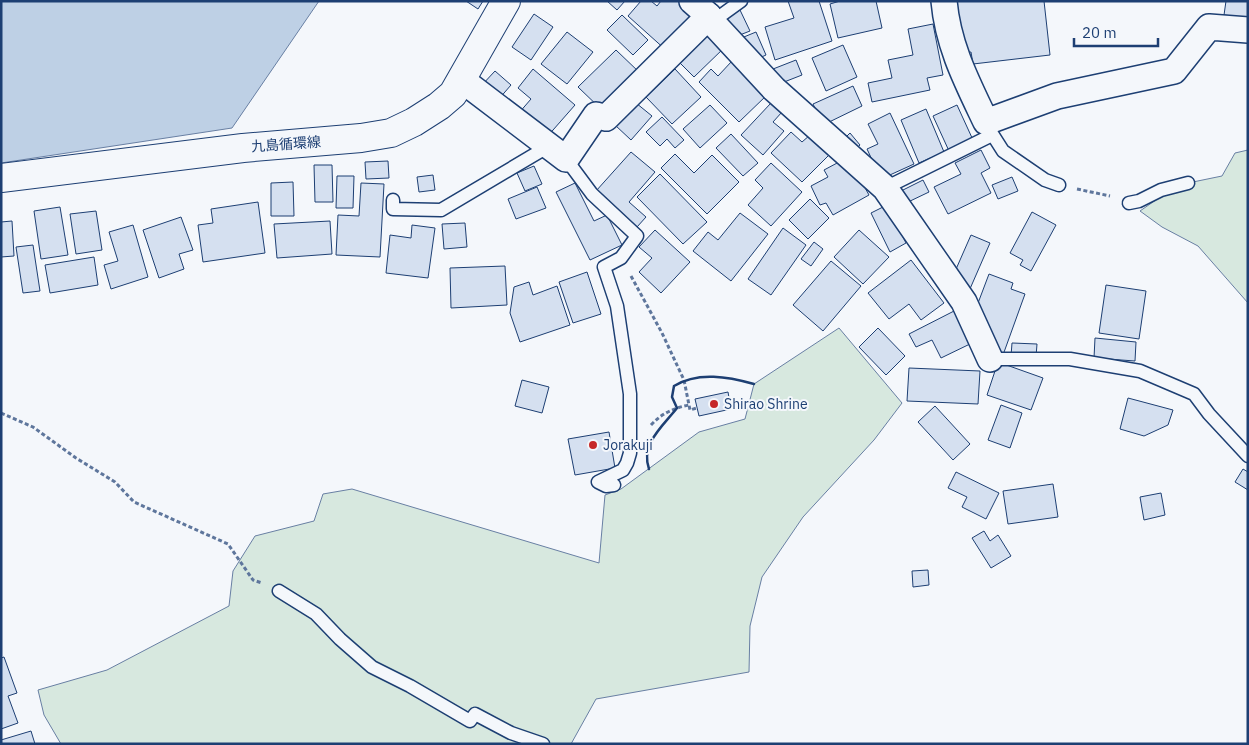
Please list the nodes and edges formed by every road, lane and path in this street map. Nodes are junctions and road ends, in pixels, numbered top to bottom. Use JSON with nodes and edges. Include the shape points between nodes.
{"nodes":[{"id":1,"x":506,"y":1,"type":"edge"},
{"id":2,"x":741,"y":1,"type":"edge"},
{"id":3,"x":944,"y":1,"type":"edge"},
{"id":4,"x":705,"y":13,"type":"edge"},
{"id":5,"x":1248,"y":30,"type":"edge"},
{"id":6,"x":462,"y":80,"type":"junction"},
{"id":7,"x":989,"y":128,"type":"junction"},
{"id":8,"x":557,"y":152,"type":"junction"},
{"id":9,"x":1,"y":178,"type":"edge"},
{"id":10,"x":1188,"y":183,"type":"dead end"},
{"id":11,"x":1059,"y":185,"type":"joint"},
{"id":12,"x":885,"y":188,"type":"junction"},
{"id":13,"x":393,"y":200,"type":"dead end"},
{"id":14,"x":1130,"y":203,"type":"joint"},
{"id":15,"x":621,"y":258,"type":"junction"},
{"id":16,"x":990,"y":359,"type":"joint"},
{"id":17,"x":689,"y":405,"type":"junction"},
{"id":18,"x":677,"y":408,"type":"dead end"},
{"id":19,"x":697,"y":408,"type":"dead end"},
{"id":20,"x":1,"y":413,"type":"edge"},
{"id":21,"x":1248,"y":456,"type":"edge"},
{"id":22,"x":614,"y":485,"type":"dead end"},
{"id":23,"x":279,"y":591,"type":"joint"},
{"id":24,"x":543,"y":744,"type":"edge"}],
"edges":[{"from":1,"to":6,"type":"main road","name":"九島循環線"},
{"from":2,"to":4,"type":"lane"},
{"from":3,"to":7,"type":"street","via":[[956,57]]},
{"from":4,"to":8,"type":"street","via":[[606,118],[596,115]]},
{"from":4,"to":12,"type":"street","via":[[774,90]]},
{"from":5,"to":7,"type":"street","via":[[1209,27],[1174,71],[1057,96]]},
{"from":6,"to":8,"type":"street"},
{"from":6,"to":9,"type":"main road","name":"九島循環線","via":[[453,94],[439,106],[391,133]]},
{"from":7,"to":11,"type":"lane","via":[[1004,151],[1045,180]]},
{"from":7,"to":12,"type":"lane"},
{"from":8,"to":13,"type":"lane","via":[[441,210],[393,209]]},
{"from":8,"to":15,"type":"lane","via":[[592,194],[637,236]]},
{"from":10,"to":14,"type":"lane"},
{"from":11,"to":14,"type":"path"},
{"from":12,"to":16,"type":"street","via":[[964,302]]},
{"from":15,"to":17,"type":"path","via":[[684,380]]},
{"from":15,"to":22,"type":"lane","via":[[604,267],[617,306],[630,394],[630,453],[627,463],[623,470],[598,482]]},
{"from":16,"to":21,"type":"lane","via":[[1070,360],[1140,371],[1194,394]]},
{"from":17,"to":18,"type":"path"},
{"from":17,"to":19,"type":"path","via":[[690,410]]},
{"from":20,"to":23,"type":"path","via":[[33,427],[114,482],[134,502],[228,544],[253,580]]},
{"from":23,"to":24,"type":"lane","via":[[316,614],[372,667],[470,721],[475,714]]}]}
